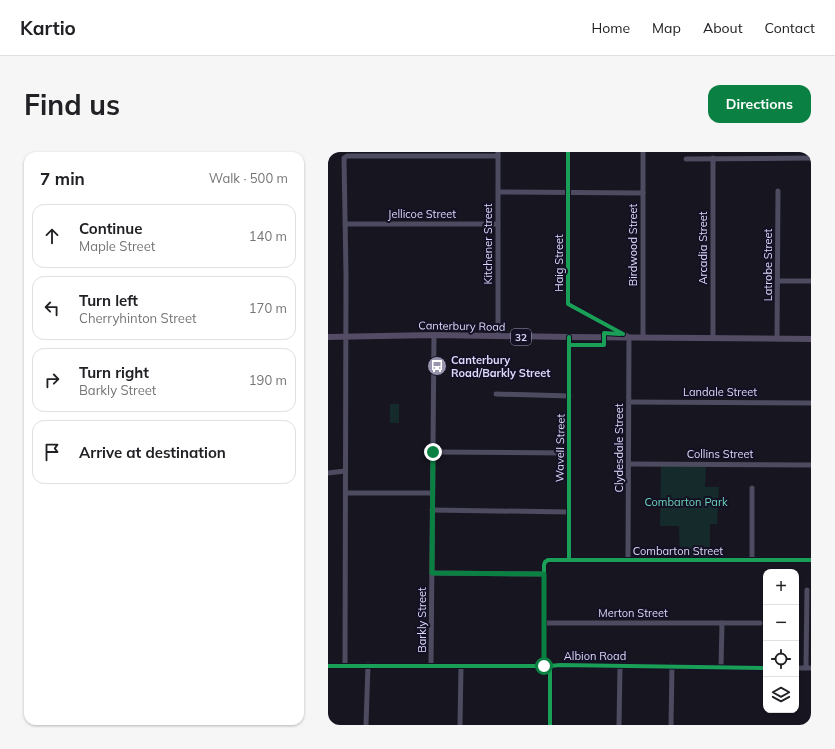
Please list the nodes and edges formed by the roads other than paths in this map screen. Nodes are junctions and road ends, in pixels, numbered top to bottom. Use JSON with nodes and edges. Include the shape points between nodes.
{"nodes":[{"id":1,"x":568,"y":152,"type":"edge"},
{"id":2,"x":643,"y":152,"type":"edge"},
{"id":3,"x":390,"y":154,"type":"edge"},
{"id":4,"x":498,"y":154,"type":"edge"},
{"id":5,"x":686,"y":158,"type":"dead end"},
{"id":6,"x":714,"y":158,"type":"junction"},
{"id":7,"x":811,"y":158,"type":"edge"},
{"id":8,"x":778,"y":191,"type":"dead end"},
{"id":9,"x":498,"y":192,"type":"junction"},
{"id":10,"x":568,"y":192,"type":"junction"},
{"id":11,"x":643,"y":193,"type":"junction"},
{"id":12,"x":345,"y":224,"type":"junction"},
{"id":13,"x":498,"y":224,"type":"junction"},
{"id":14,"x":778,"y":281,"type":"junction"},
{"id":15,"x":811,"y":281,"type":"edge"},
{"id":16,"x":434,"y":335,"type":"junction"},
{"id":17,"x":498,"y":336,"type":"junction"},
{"id":18,"x":328,"y":337,"type":"edge"},
{"id":19,"x":346,"y":337,"type":"junction"},
{"id":20,"x":629,"y":337,"type":"junction"},
{"id":21,"x":569,"y":338,"type":"junction"},
{"id":22,"x":643,"y":338,"type":"junction"},
{"id":23,"x":713,"y":338,"type":"junction"},
{"id":24,"x":777,"y":339,"type":"junction"},
{"id":25,"x":811,"y":339,"type":"edge"},
{"id":26,"x":496,"y":394,"type":"dead end"},
{"id":27,"x":570,"y":396,"type":"junction"},
{"id":28,"x":629,"y":402,"type":"junction"},
{"id":29,"x":811,"y":403,"type":"edge"},
{"id":30,"x":433,"y":452,"type":"junction"},
{"id":31,"x":569,"y":453,"type":"junction"},
{"id":32,"x":629,"y":464,"type":"junction"},
{"id":33,"x":811,"y":465,"type":"edge"},
{"id":34,"x":346,"y":471,"type":"junction"},
{"id":35,"x":328,"y":473,"type":"edge"},
{"id":36,"x":752,"y":488,"type":"dead end"},
{"id":37,"x":346,"y":493,"type":"junction"},
{"id":38,"x":432,"y":493,"type":"junction"},
{"id":39,"x":432,"y":510,"type":"junction"},
{"id":40,"x":569,"y":512,"type":"junction"},
{"id":41,"x":569,"y":560,"type":"junction"},
{"id":42,"x":628,"y":560,"type":"junction"},
{"id":43,"x":752,"y":560,"type":"junction"},
{"id":44,"x":811,"y":560,"type":"edge"},
{"id":45,"x":432,"y":573,"type":"junction"},
{"id":46,"x":544,"y":574,"type":"junction"},
{"id":47,"x":807,"y":590,"type":"dead end"},
{"id":48,"x":544,"y":623,"type":"junction"},
{"id":49,"x":722,"y":623,"type":"junction"},
{"id":50,"x":760,"y":623,"type":"dead end"},
{"id":51,"x":368,"y":665,"type":"junction"},
{"id":52,"x":328,"y":666,"type":"edge"},
{"id":53,"x":345,"y":666,"type":"junction"},
{"id":54,"x":432,"y":666,"type":"junction"},
{"id":55,"x":544,"y":666,"type":"junction"},
{"id":56,"x":550,"y":666,"type":"junction"},
{"id":57,"x":620,"y":666,"type":"junction"},
{"id":58,"x":672,"y":666,"type":"junction"},
{"id":59,"x":461,"y":667,"type":"junction"},
{"id":60,"x":721,"y":668,"type":"junction"},
{"id":61,"x":763,"y":668,"type":"edge"},
{"id":62,"x":809,"y":668,"type":"edge"},
{"id":63,"x":366,"y":725,"type":"edge"},
{"id":64,"x":460,"y":725,"type":"edge"},
{"id":65,"x":550,"y":725,"type":"edge"},
{"id":66,"x":619,"y":725,"type":"edge"},
{"id":67,"x":671,"y":725,"type":"edge"}],
"edges":[{"from":1,"to":10,"type":"street","name":"Haig Street"},
{"from":2,"to":11,"type":"street","name":"Birdwood Street"},
{"from":3,"to":4,"type":"street"},
{"from":3,"to":12,"type":"street","via":[[344,158]]},
{"from":4,"to":9,"type":"street","name":"Kitchener Street"},
{"from":5,"to":6,"type":"street"},
{"from":6,"to":7,"type":"street"},
{"from":6,"to":23,"type":"street","name":"Arcadia Street"},
{"from":8,"to":14,"type":"street","name":"Latrobe Street"},
{"from":9,"to":10,"type":"street"},
{"from":9,"to":13,"type":"street","name":"Kitchener Street"},
{"from":10,"to":11,"type":"street"},
{"from":10,"to":20,"type":"street","name":"Haig Street","via":[[568,304]]},
{"from":11,"to":22,"type":"street","name":"Birdwood Street"},
{"from":12,"to":13,"type":"street","name":"Jellicoe Street"},
{"from":12,"to":19,"type":"street"},
{"from":13,"to":17,"type":"street","name":"Kitchener Street"},
{"from":14,"to":15,"type":"street"},
{"from":14,"to":24,"type":"street","name":"Latrobe Street"},
{"from":16,"to":17,"type":"main road","name":"Canterbury Road","number":"32"},
{"from":16,"to":19,"type":"main road","name":"Canterbury Road","number":"32"},
{"from":16,"to":30,"type":"street","name":"Barkly Street"},
{"from":17,"to":21,"type":"main road","name":"Canterbury Road","number":"32"},
{"from":18,"to":19,"type":"main road","name":"Canterbury Road","number":"32"},
{"from":19,"to":34,"type":"street"},
{"from":20,"to":21,"type":"main road","name":"Canterbury Road","number":"32"},
{"from":20,"to":22,"type":"main road","name":"Canterbury Road","number":"32"},
{"from":20,"to":28,"type":"street","name":"Clydesdale Street"},
{"from":21,"to":27,"type":"street","name":"Wavell Street"},
{"from":22,"to":23,"type":"main road","name":"Canterbury Road","number":"32"},
{"from":23,"to":24,"type":"main road","name":"Canterbury Road","number":"32"},
{"from":24,"to":25,"type":"main road","name":"Canterbury Road","number":"32"},
{"from":26,"to":27,"type":"street"},
{"from":27,"to":31,"type":"street","name":"Wavell Street"},
{"from":28,"to":29,"type":"street","name":"Landale Street"},
{"from":28,"to":32,"type":"street","name":"Clydesdale Street"},
{"from":30,"to":31,"type":"street"},
{"from":30,"to":38,"type":"street","name":"Barkly Street"},
{"from":31,"to":40,"type":"street","name":"Wavell Street"},
{"from":32,"to":33,"type":"street","name":"Collins Street"},
{"from":32,"to":42,"type":"street","name":"Clydesdale Street"},
{"from":34,"to":35,"type":"street"},
{"from":34,"to":37,"type":"street"},
{"from":36,"to":43,"type":"street"},
{"from":37,"to":38,"type":"street"},
{"from":37,"to":53,"type":"street"},
{"from":38,"to":39,"type":"street","name":"Barkly Street"},
{"from":39,"to":40,"type":"street"},
{"from":39,"to":45,"type":"street","name":"Barkly Street"},
{"from":40,"to":41,"type":"street","name":"Wavell Street"},
{"from":41,"to":42,"type":"street","name":"Combarton Street"},
{"from":41,"to":46,"type":"street","name":"Combarton Street","via":[[548,560],[545,562]]},
{"from":42,"to":43,"type":"street","name":"Combarton Street"},
{"from":43,"to":44,"type":"street","name":"Combarton Street"},
{"from":45,"to":46,"type":"street"},
{"from":45,"to":54,"type":"street","name":"Barkly Street"},
{"from":46,"to":48,"type":"street"},
{"from":47,"to":62,"type":"street"},
{"from":48,"to":49,"type":"street","name":"Merton Street"},
{"from":48,"to":55,"type":"street"},
{"from":49,"to":50,"type":"street","name":"Merton Street"},
{"from":49,"to":60,"type":"street"},
{"from":51,"to":53,"type":"street","name":"Albion Road"},
{"from":51,"to":54,"type":"street","name":"Albion Road"},
{"from":51,"to":63,"type":"street"},
{"from":52,"to":53,"type":"street","name":"Albion Road"},
{"from":54,"to":59,"type":"street","name":"Albion Road"},
{"from":55,"to":56,"type":"street","name":"Albion Road"},
{"from":55,"to":59,"type":"street","name":"Albion Road"},
{"from":56,"to":57,"type":"street","name":"Albion Road"},
{"from":56,"to":65,"type":"street"},
{"from":57,"to":58,"type":"street","name":"Albion Road"},
{"from":57,"to":66,"type":"street"},
{"from":58,"to":60,"type":"street","name":"Albion Road"},
{"from":58,"to":67,"type":"street"},
{"from":59,"to":64,"type":"street"},
{"from":60,"to":61,"type":"street","name":"Albion Road"}]}
